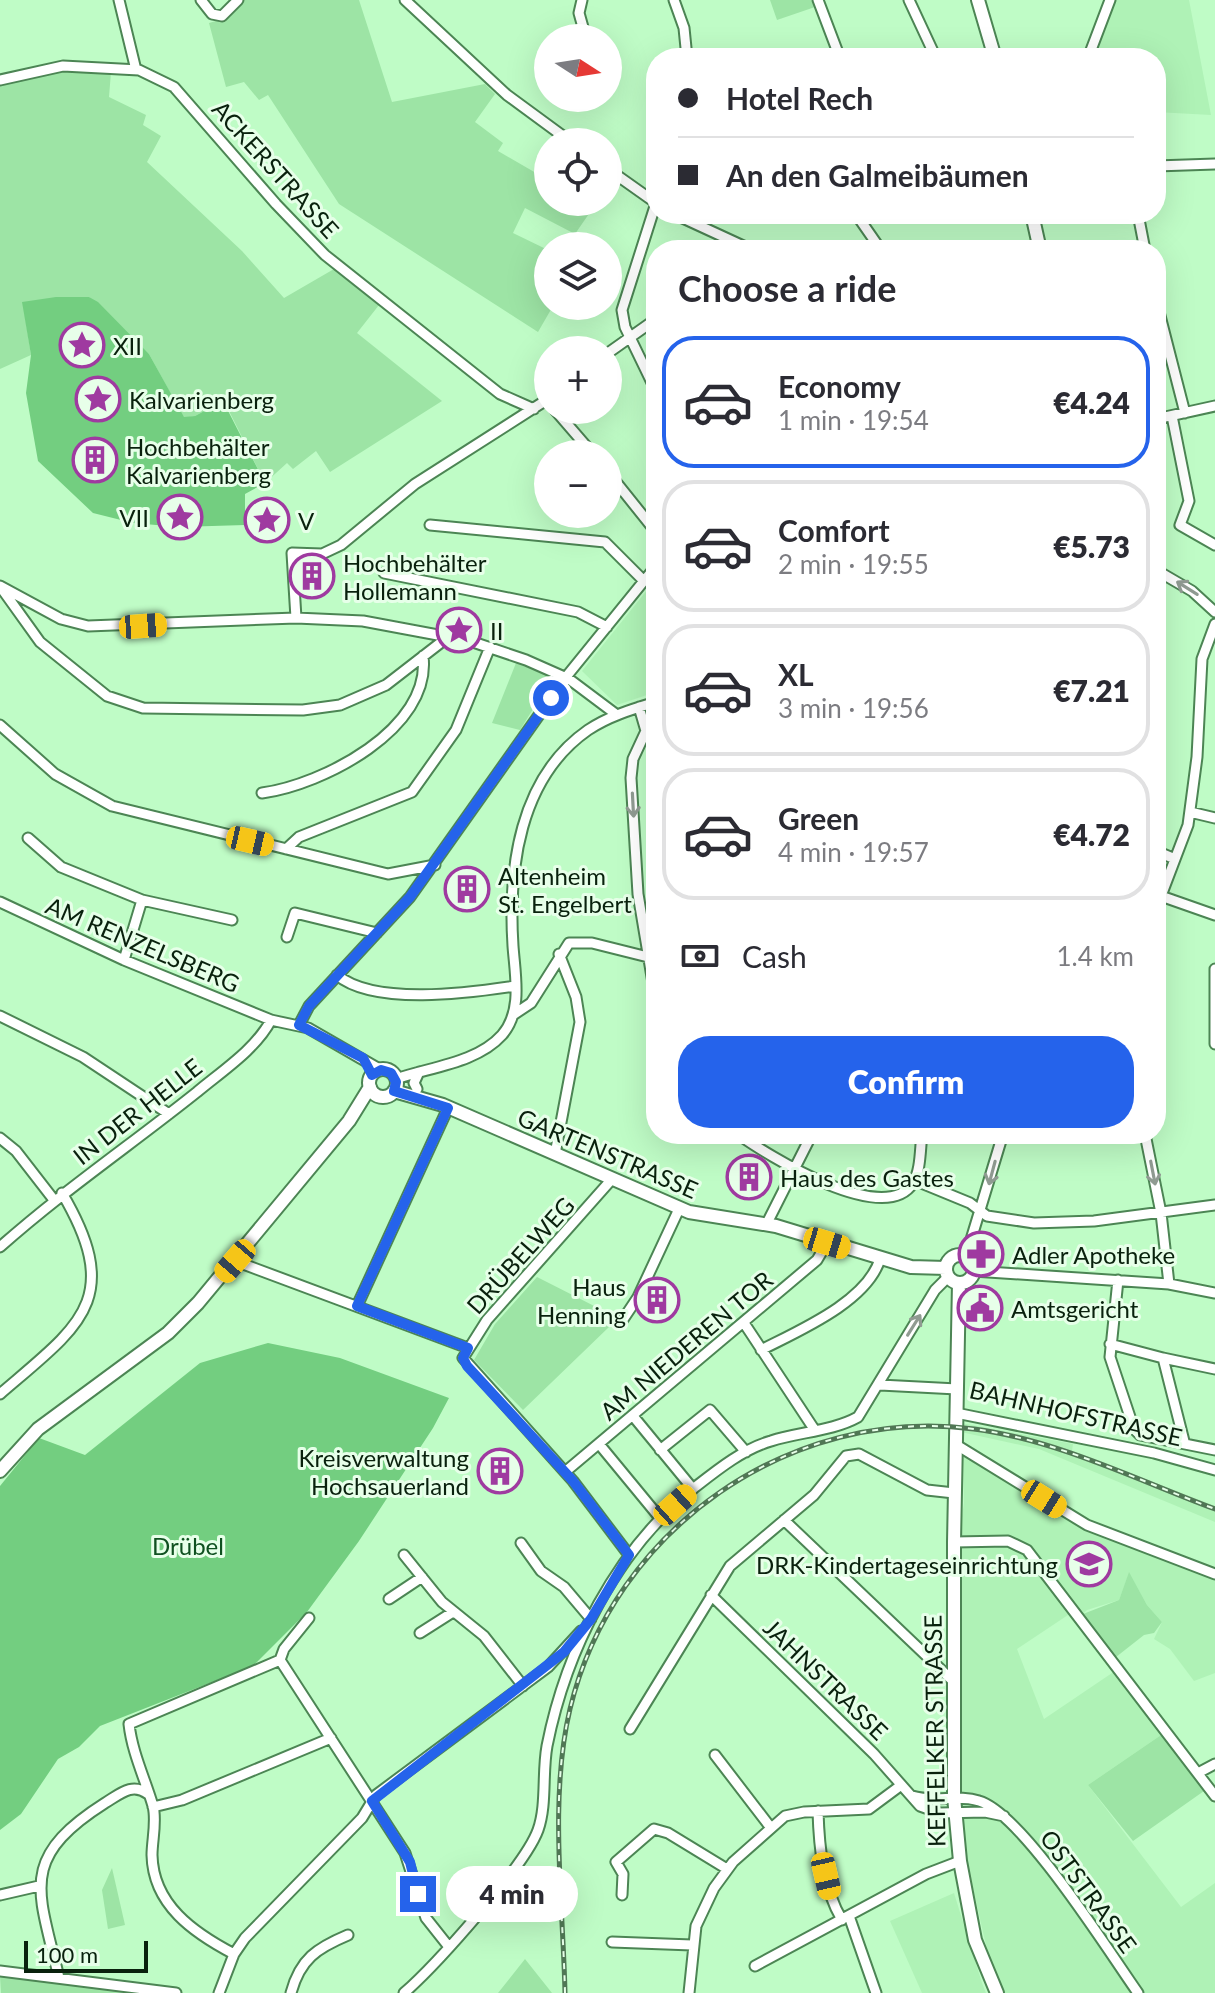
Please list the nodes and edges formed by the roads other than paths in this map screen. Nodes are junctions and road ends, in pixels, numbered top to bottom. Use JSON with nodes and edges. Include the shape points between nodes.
{"nodes":[{"id":1,"x":119,"y":0,"type":"edge"},
{"id":2,"x":201,"y":0,"type":"edge"},
{"id":3,"x":238,"y":0,"type":"edge"},
{"id":4,"x":405,"y":0,"type":"edge"},
{"id":5,"x":582,"y":0,"type":"edge"},
{"id":6,"x":674,"y":0,"type":"edge"},
{"id":7,"x":818,"y":0,"type":"edge"},
{"id":8,"x":909,"y":0,"type":"edge"},
{"id":9,"x":978,"y":0,"type":"edge"},
{"id":10,"x":1110,"y":0,"type":"edge"},
{"id":11,"x":582,"y":24,"type":"edge"},
{"id":12,"x":686,"y":48,"type":"edge"},
{"id":13,"x":836,"y":48,"type":"edge"},
{"id":14,"x":931,"y":48,"type":"edge"},
{"id":15,"x":992,"y":48,"type":"edge"},
{"id":16,"x":1092,"y":48,"type":"edge"},
{"id":17,"x":136,"y":70,"type":"junction"},
{"id":18,"x":0,"y":80,"type":"edge"},
{"id":19,"x":552,"y":128,"type":"edge"},
{"id":20,"x":1215,"y":164,"type":"edge"},
{"id":21,"x":1166,"y":166,"type":"edge"},
{"id":22,"x":622,"y":179,"type":"edge"},
{"id":23,"x":646,"y":196,"type":"edge"},
{"id":24,"x":649,"y":224,"type":"edge"},
{"id":25,"x":696,"y":224,"type":"edge"},
{"id":26,"x":730,"y":240,"type":"edge"},
{"id":27,"x":646,"y":325,"type":"edge"},
{"id":28,"x":631,"y":335,"type":"junction"},
{"id":29,"x":1166,"y":339,"type":"edge"},
{"id":30,"x":622,"y":342,"type":"edge"},
{"id":31,"x":646,"y":369,"type":"edge"},
{"id":32,"x":1215,"y":406,"type":"edge"},
{"id":33,"x":534,"y":409,"type":"joint"},
{"id":34,"x":1185,"y":413,"type":"junction"},
{"id":35,"x":1172,"y":416,"type":"junction"},
{"id":36,"x":1166,"y":417,"type":"edge"},
{"id":37,"x":567,"y":424,"type":"edge"},
{"id":38,"x":581,"y":440,"type":"edge"},
{"id":39,"x":622,"y":490,"type":"edge"},
{"id":40,"x":646,"y":520,"type":"edge"},
{"id":41,"x":430,"y":525,"type":"dead end"},
{"id":42,"x":1215,"y":545,"type":"edge"},
{"id":43,"x":384,"y":573,"type":"dead end"},
{"id":44,"x":1166,"y":576,"type":"edge"},
{"id":45,"x":646,"y":577,"type":"edge"},
{"id":46,"x":643,"y":580,"type":"junction"},
{"id":47,"x":0,"y":586,"type":"edge"},
{"id":48,"x":1215,"y":612,"type":"edge"},
{"id":49,"x":296,"y":618,"type":"junction"},
{"id":50,"x":1215,"y":624,"type":"edge"},
{"id":51,"x":607,"y":627,"type":"junction"},
{"id":52,"x":448,"y":637,"type":"junction"},
{"id":53,"x":490,"y":647,"type":"junction"},
{"id":54,"x":423,"y":656,"type":"junction"},
{"id":55,"x":566,"y":677,"type":"junction"},
{"id":56,"x":646,"y":705,"type":"edge"},
{"id":57,"x":639,"y":707,"type":"junction"},
{"id":58,"x":617,"y":715,"type":"junction"},
{"id":59,"x":0,"y":725,"type":"edge"},
{"id":60,"x":646,"y":731,"type":"joint"},
{"id":61,"x":262,"y":793,"type":"dead end"},
{"id":62,"x":1190,"y":812,"type":"junction"},
{"id":63,"x":1215,"y":818,"type":"edge"},
{"id":64,"x":28,"y":838,"type":"dead end"},
{"id":65,"x":286,"y":849,"type":"junction"},
{"id":66,"x":1166,"y":855,"type":"edge"},
{"id":67,"x":1175,"y":859,"type":"junction"},
{"id":68,"x":435,"y":865,"type":"junction"},
{"id":69,"x":1166,"y":878,"type":"edge"},
{"id":70,"x":1166,"y":898,"type":"edge"},
{"id":71,"x":142,"y":900,"type":"junction"},
{"id":72,"x":0,"y":902,"type":"edge"},
{"id":73,"x":646,"y":913,"type":"edge"},
{"id":74,"x":1215,"y":915,"type":"edge"},
{"id":75,"x":232,"y":920,"type":"dead end"},
{"id":76,"x":377,"y":933,"type":"junction"},
{"id":77,"x":287,"y":937,"type":"dead end"},
{"id":78,"x":559,"y":954,"type":"junction"},
{"id":79,"x":646,"y":957,"type":"edge"},
{"id":80,"x":124,"y":960,"type":"junction"},
{"id":81,"x":1215,"y":969,"type":"edge"},
{"id":82,"x":337,"y":975,"type":"junction"},
{"id":83,"x":515,"y":986,"type":"junction"},
{"id":84,"x":513,"y":1015,"type":"junction"},
{"id":85,"x":0,"y":1016,"type":"edge"},
{"id":86,"x":271,"y":1020,"type":"junction"},
{"id":87,"x":299,"y":1025,"type":"junction"},
{"id":88,"x":1215,"y":1044,"type":"edge"},
{"id":89,"x":421,"y":1071,"type":"junction"},
{"id":90,"x":374,"y":1078,"type":"junction"},
{"id":91,"x":395,"y":1084,"type":"junction"},
{"id":92,"x":417,"y":1089,"type":"junction"},
{"id":93,"x":381,"y":1097,"type":"junction"},
{"id":94,"x":445,"y":1107,"type":"junction"},
{"id":95,"x":169,"y":1114,"type":"junction"},
{"id":96,"x":349,"y":1121,"type":"junction"},
{"id":97,"x":0,"y":1138,"type":"edge"},
{"id":98,"x":754,"y":1144,"type":"edge"},
{"id":99,"x":807,"y":1144,"type":"edge"},
{"id":100,"x":920,"y":1144,"type":"edge"},
{"id":101,"x":1000,"y":1144,"type":"edge"},
{"id":102,"x":1147,"y":1144,"type":"edge"},
{"id":103,"x":555,"y":1154,"type":"junction"},
{"id":104,"x":794,"y":1168,"type":"junction"},
{"id":105,"x":612,"y":1179,"type":"junction"},
{"id":106,"x":914,"y":1180,"type":"junction"},
{"id":107,"x":58,"y":1197,"type":"junction"},
{"id":108,"x":1215,"y":1205,"type":"edge"},
{"id":109,"x":679,"y":1209,"type":"junction"},
{"id":110,"x":982,"y":1213,"type":"junction"},
{"id":111,"x":1161,"y":1213,"type":"junction"},
{"id":112,"x":766,"y":1225,"type":"junction"},
{"id":113,"x":827,"y":1243,"type":"junction"},
{"id":114,"x":0,"y":1247,"type":"edge"},
{"id":115,"x":966,"y":1256,"type":"junction"},
{"id":116,"x":880,"y":1259,"type":"junction"},
{"id":117,"x":235,"y":1261,"type":"junction"},
{"id":118,"x":973,"y":1271,"type":"junction"},
{"id":119,"x":951,"y":1276,"type":"junction"},
{"id":120,"x":1118,"y":1280,"type":"junction"},
{"id":121,"x":1169,"y":1284,"type":"junction"},
{"id":122,"x":1215,"y":1293,"type":"edge"},
{"id":123,"x":357,"y":1306,"type":"junction"},
{"id":124,"x":622,"y":1321,"type":"dead end"},
{"id":125,"x":744,"y":1323,"type":"junction"},
{"id":126,"x":1110,"y":1344,"type":"junction"},
{"id":127,"x":468,"y":1348,"type":"junction"},
{"id":128,"x":761,"y":1350,"type":"junction"},
{"id":129,"x":1163,"y":1358,"type":"junction"},
{"id":130,"x":1215,"y":1369,"type":"edge"},
{"id":131,"x":880,"y":1385,"type":"junction"},
{"id":132,"x":957,"y":1389,"type":"junction"},
{"id":133,"x":0,"y":1394,"type":"edge"},
{"id":134,"x":956,"y":1413,"type":"junction"},
{"id":135,"x":633,"y":1416,"type":"junction"},
{"id":136,"x":814,"y":1429,"type":"junction"},
{"id":137,"x":1184,"y":1441,"type":"junction"},
{"id":138,"x":599,"y":1444,"type":"junction"},
{"id":139,"x":955,"y":1444,"type":"junction"},
{"id":140,"x":660,"y":1450,"type":"junction"},
{"id":141,"x":1215,"y":1450,"type":"edge"},
{"id":142,"x":746,"y":1452,"type":"junction"},
{"id":143,"x":1215,"y":1470,"type":"edge"},
{"id":144,"x":0,"y":1471,"type":"edge"},
{"id":145,"x":565,"y":1472,"type":"junction"},
{"id":146,"x":693,"y":1489,"type":"junction"},
{"id":147,"x":954,"y":1493,"type":"junction"},
{"id":148,"x":660,"y":1518,"type":"junction"},
{"id":149,"x":784,"y":1520,"type":"junction"},
{"id":150,"x":954,"y":1542,"type":"junction"},
{"id":151,"x":521,"y":1543,"type":"dead end"},
{"id":152,"x":404,"y":1555,"type":"dead end"},
{"id":153,"x":629,"y":1555,"type":"junction"},
{"id":154,"x":1215,"y":1574,"type":"edge"},
{"id":155,"x":422,"y":1577,"type":"junction"},
{"id":156,"x":711,"y":1595,"type":"junction"},
{"id":157,"x":389,"y":1599,"type":"dead end"},
{"id":158,"x":453,"y":1612,"type":"junction"},
{"id":159,"x":309,"y":1618,"type":"dead end"},
{"id":160,"x":591,"y":1619,"type":"junction"},
{"id":161,"x":420,"y":1633,"type":"dead end"},
{"id":162,"x":280,"y":1660,"type":"junction"},
{"id":163,"x":954,"y":1682,"type":"junction"},
{"id":164,"x":523,"y":1686,"type":"junction"},
{"id":165,"x":630,"y":1729,"type":"dead end"},
{"id":166,"x":331,"y":1738,"type":"junction"},
{"id":167,"x":715,"y":1755,"type":"dead end"},
{"id":168,"x":1215,"y":1764,"type":"edge"},
{"id":169,"x":1198,"y":1773,"type":"junction"},
{"id":170,"x":900,"y":1786,"type":"junction"},
{"id":171,"x":148,"y":1794,"type":"junction"},
{"id":172,"x":1215,"y":1796,"type":"edge"},
{"id":173,"x":372,"y":1801,"type":"junction"},
{"id":174,"x":954,"y":1806,"type":"junction"},
{"id":175,"x":153,"y":1807,"type":"junction"},
{"id":176,"x":818,"y":1811,"type":"junction"},
{"id":177,"x":771,"y":1828,"type":"junction"},
{"id":178,"x":960,"y":1861,"type":"junction"},
{"id":179,"x":727,"y":1869,"type":"junction"},
{"id":180,"x":39,"y":1886,"type":"junction"},
{"id":181,"x":0,"y":1895,"type":"edge"},
{"id":182,"x":622,"y":1895,"type":"dead end"},
{"id":183,"x":845,"y":1918,"type":"junction"},
{"id":184,"x":348,"y":1935,"type":"dead end"},
{"id":185,"x":612,"y":1942,"type":"dead end"},
{"id":186,"x":692,"y":1945,"type":"junction"},
{"id":187,"x":449,"y":1947,"type":"junction"},
{"id":188,"x":234,"y":1954,"type":"junction"},
{"id":189,"x":755,"y":1966,"type":"dead end"},
{"id":190,"x":0,"y":1971,"type":"edge"},
{"id":191,"x":59,"y":1978,"type":"junction"},
{"id":192,"x":176,"y":1993,"type":"edge"},
{"id":193,"x":219,"y":1993,"type":"edge"},
{"id":194,"x":291,"y":1993,"type":"edge"},
{"id":195,"x":404,"y":1993,"type":"edge"},
{"id":196,"x":689,"y":1993,"type":"edge"},
{"id":197,"x":876,"y":1993,"type":"edge"},
{"id":198,"x":997,"y":1993,"type":"edge"},
{"id":199,"x":1138,"y":1993,"type":"edge"}],
"edges":[{"from":1,"to":17,"type":"street"},
{"from":2,"to":3,"type":"street","via":[[212,14],[222,16]]},
{"from":4,"to":19,"type":"street","via":[[507,95]]},
{"from":5,"to":11,"type":"street"},
{"from":6,"to":12,"type":"street"},
{"from":7,"to":13,"type":"street"},
{"from":8,"to":14,"type":"street"},
{"from":9,"to":15,"type":"street"},
{"from":10,"to":16,"type":"street"},
{"from":17,"to":18,"type":"street","name":"ACKERSTRASSE","via":[[60,66]]},
{"from":17,"to":33,"type":"street","name":"ACKERSTRASSE","via":[[182,93],[325,255],[500,394]]},
{"from":20,"to":21,"type":"street"},
{"from":22,"to":23,"type":"street"},
{"from":24,"to":28,"type":"street","via":[[623,303]]},
{"from":25,"to":26,"type":"street"},
{"from":27,"to":28,"type":"street"},
{"from":28,"to":30,"type":"street"},
{"from":28,"to":31,"type":"street"},
{"from":29,"to":34,"type":"street"},
{"from":32,"to":34,"type":"street"},
{"from":33,"to":49,"type":"street","via":[[415,484],[336,549],[292,553]]},
{"from":34,"to":35,"type":"street"},
{"from":35,"to":36,"type":"street"},
{"from":35,"to":42,"type":"street","via":[[1189,501],[1180,525]]},
{"from":37,"to":38,"type":"street"},
{"from":39,"to":40,"type":"street"},
{"from":41,"to":46,"type":"street","via":[[605,542]]},
{"from":43,"to":51,"type":"street","via":[[582,613]]},
{"from":48,"to":44,"type":"street","one_way":true},
{"from":45,"to":46,"type":"street"},
{"from":46,"to":51,"type":"street"},
{"from":47,"to":49,"type":"street","via":[[66,621],[88,626]]},
{"from":47,"to":54,"type":"street","via":[[46,648],[107,696],[143,708],[303,710],[340,705],[386,685]]},
{"from":49,"to":52,"type":"street","via":[[356,620]]},
{"from":50,"to":62,"type":"street","via":[[1201,664]]},
{"from":51,"to":55,"type":"street"},
{"from":52,"to":53,"type":"street"},
{"from":52,"to":54,"type":"street"},
{"from":53,"to":55,"type":"street"},
{"from":53,"to":65,"type":"street","via":[[456,730],[412,792],[299,837]]},
{"from":54,"to":61,"type":"street","via":[[421,687],[380,738],[312,782]]},
{"from":55,"to":58,"type":"street"},
{"from":55,"to":68,"type":"street"},
{"from":56,"to":57,"type":"street"},
{"from":57,"to":58,"type":"street"},
{"from":57,"to":60,"type":"street"},
{"from":58,"to":83,"type":"street","via":[[576,741],[555,765],[522,825],[512,897]]},
{"from":59,"to":65,"type":"street","via":[[55,774],[112,806]]},
{"from":60,"to":73,"type":"street","one_way":true,"via":[[631,778]]},
{"from":62,"to":63,"type":"street"},
{"from":62,"to":67,"type":"street"},
{"from":64,"to":71,"type":"street","via":[[61,867]]},
{"from":65,"to":68,"type":"street","via":[[394,875]]},
{"from":66,"to":67,"type":"street"},
{"from":67,"to":69,"type":"street"},
{"from":68,"to":76,"type":"street"},
{"from":70,"to":74,"type":"street"},
{"from":71,"to":75,"type":"street"},
{"from":71,"to":80,"type":"street"},
{"from":72,"to":80,"type":"street","name":"AM RENZELSBERG"},
{"from":76,"to":77,"type":"street","via":[[295,913]]},
{"from":76,"to":82,"type":"street"},
{"from":78,"to":79,"type":"street","via":[[569,943],[581,942]]},
{"from":78,"to":84,"type":"street","via":[[531,1003]]},
{"from":78,"to":103,"type":"street","via":[[580,1022]]},
{"from":80,"to":86,"type":"street","name":"AM RENZELSBERG"},
{"from":81,"to":88,"type":"street"},
{"from":82,"to":83,"type":"street","via":[[354,986],[388,993]]},
{"from":82,"to":87,"type":"street"},
{"from":83,"to":84,"type":"street"},
{"from":84,"to":89,"type":"street","via":[[486,1048]]},
{"from":85,"to":95,"type":"street","via":[[83,1057]]},
{"from":86,"to":87,"type":"street"},
{"from":86,"to":95,"type":"street","name":"IN DER HELLE","via":[[261,1037]]},
{"from":87,"to":90,"type":"street","via":[[363,1058]]},
{"from":89,"to":91,"type":"street"},
{"from":89,"to":92,"type":"street","via":[[414,1081]]},
{"from":90,"to":91,"type":"street","via":[[388,1071]]},
{"from":90,"to":93,"type":"street"},
{"from":90,"to":96,"type":"street"},
{"from":91,"to":92,"type":"street","name":"GARTENSTRASSE"},
{"from":91,"to":93,"type":"street"},
{"from":91,"to":94,"type":"street","name":"GARTENSTRASSE"},
{"from":92,"to":94,"type":"street","name":"GARTENSTRASSE"},
{"from":93,"to":96,"type":"street"},
{"from":94,"to":103,"type":"street","name":"GARTENSTRASSE"},
{"from":94,"to":123,"type":"street"},
{"from":95,"to":107,"type":"street","name":"IN DER HELLE"},
{"from":96,"to":117,"type":"street"},
{"from":97,"to":107,"type":"street"},
{"from":98,"to":104,"type":"street"},
{"from":99,"to":104,"type":"street"},
{"from":100,"to":106,"type":"street"},
{"from":101,"to":110,"type":"street","one_way":true},
{"from":102,"to":111,"type":"street","one_way":true},
{"from":103,"to":105,"type":"street","name":"GARTENSTRASSE"},
{"from":104,"to":106,"type":"street","via":[[827,1185],[877,1197],[901,1192]]},
{"from":104,"to":112,"type":"street"},
{"from":105,"to":109,"type":"street","name":"GARTENSTRASSE"},
{"from":105,"to":127,"type":"street","name":"DRÜBELWEG"},
{"from":106,"to":110,"type":"street"},
{"from":107,"to":114,"type":"street","name":"IN DER HELLE"},
{"from":107,"to":133,"type":"street","via":[[82,1227],[90,1252],[85,1306],[72,1332]]},
{"from":108,"to":111,"type":"street"},
{"from":109,"to":112,"type":"street","name":"GARTENSTRASSE"},
{"from":109,"to":124,"type":"street"},
{"from":110,"to":111,"type":"street","via":[[1045,1223]]},
{"from":110,"to":115,"type":"street"},
{"from":111,"to":121,"type":"street"},
{"from":112,"to":113,"type":"street","name":"GARTENSTRASSE"},
{"from":113,"to":116,"type":"street","name":"GARTENSTRASSE"},
{"from":113,"to":125,"type":"street","name":"AM NIEDEREN TOR","via":[[821,1257]]},
{"from":115,"to":118,"type":"street"},
{"from":115,"to":119,"type":"street","via":[[951,1258]]},
{"from":116,"to":119,"type":"street","name":"GARTENSTRASSE"},
{"from":116,"to":128,"type":"street","via":[[873,1275],[843,1304]]},
{"from":117,"to":123,"type":"street"},
{"from":117,"to":144,"type":"street","via":[[168,1333],[38,1429]]},
{"from":118,"to":119,"type":"street","via":[[967,1280]]},
{"from":118,"to":120,"type":"street"},
{"from":131,"to":119,"type":"street","one_way":true,"via":[[938,1285]]},
{"from":119,"to":132,"type":"street","name":"BAHNHOFSTRASSE"},
{"from":120,"to":121,"type":"street"},
{"from":120,"to":126,"type":"street"},
{"from":121,"to":122,"type":"street"},
{"from":123,"to":127,"type":"street"},
{"from":125,"to":128,"type":"street"},
{"from":125,"to":135,"type":"street","name":"AM NIEDEREN TOR"},
{"from":126,"to":129,"type":"street"},
{"from":126,"to":137,"type":"street","via":[[1111,1362],[1138,1433]]},
{"from":127,"to":145,"type":"street","name":"DRÜBELWEG","via":[[463,1361]]},
{"from":128,"to":136,"type":"street"},
{"from":129,"to":130,"type":"street"},
{"from":129,"to":137,"type":"street"},
{"from":131,"to":132,"type":"street"},
{"from":131,"to":136,"type":"street","via":[[858,1417]]},
{"from":132,"to":134,"type":"street","name":"BAHNHOFSTRASSE"},
{"from":134,"to":139,"type":"street","name":"KEFFELKER STRASSE"},
{"from":134,"to":143,"type":"street","name":"BAHNHOFSTRASSE"},
{"from":135,"to":138,"type":"street","name":"AM NIEDEREN TOR"},
{"from":135,"to":140,"type":"street"},
{"from":136,"to":142,"type":"street"},
{"from":137,"to":141,"type":"street"},
{"from":138,"to":145,"type":"street","name":"AM NIEDEREN TOR"},
{"from":138,"to":148,"type":"street"},
{"from":139,"to":147,"type":"street","name":"KEFFELKER STRASSE"},
{"from":139,"to":154,"type":"street","via":[[1087,1525]]},
{"from":140,"to":142,"type":"street","via":[[710,1410]]},
{"from":140,"to":146,"type":"street"},
{"from":142,"to":146,"type":"street"},
{"from":145,"to":153,"type":"street"},
{"from":146,"to":148,"type":"street"},
{"from":147,"to":149,"type":"street","via":[[930,1491],[853,1453]]},
{"from":147,"to":150,"type":"street","name":"KEFFELKER STRASSE"},
{"from":148,"to":153,"type":"street"},
{"from":149,"to":156,"type":"street","via":[[735,1561]]},
{"from":149,"to":163,"type":"street"},
{"from":150,"to":163,"type":"street","name":"KEFFELKER STRASSE"},
{"from":150,"to":169,"type":"street","via":[[1008,1541],[1027,1550]]},
{"from":151,"to":160,"type":"street","via":[[543,1574],[564,1587]]},
{"from":152,"to":155,"type":"street"},
{"from":153,"to":160,"type":"street"},
{"from":155,"to":157,"type":"street"},
{"from":155,"to":158,"type":"street"},
{"from":156,"to":165,"type":"street"},
{"from":156,"to":170,"type":"street","name":"JAHNSTRASSE","via":[[874,1754]]},
{"from":158,"to":161,"type":"street"},
{"from":158,"to":164,"type":"street","via":[[484,1636]]},
{"from":159,"to":162,"type":"street"},
{"from":160,"to":164,"type":"street","via":[[564,1652]]},
{"from":160,"to":187,"type":"street","via":[[550,1734],[539,1829]]},
{"from":162,"to":166,"type":"street"},
{"from":162,"to":171,"type":"street","via":[[130,1722]]},
{"from":163,"to":174,"type":"street","name":"KEFFELKER STRASSE"},
{"from":164,"to":173,"type":"street"},
{"from":166,"to":173,"type":"street"},
{"from":166,"to":175,"type":"street"},
{"from":167,"to":177,"type":"street"},
{"from":168,"to":169,"type":"street"},
{"from":169,"to":172,"type":"street"},
{"from":170,"to":174,"type":"street","name":"JAHNSTRASSE","via":[[931,1812]]},
{"from":170,"to":176,"type":"street","via":[[869,1809]]},
{"from":171,"to":175,"type":"street"},
{"from":171,"to":180,"type":"street","via":[[129,1788],[69,1830],[43,1862]]},
{"from":173,"to":187,"type":"street","via":[[410,1862],[426,1918]]},
{"from":173,"to":188,"type":"street"},
{"from":174,"to":178,"type":"street","name":"KEFFELKER STRASSE"},
{"from":174,"to":199,"type":"street","name":"OSTSTRASSE","via":[[1004,1816]]},
{"from":175,"to":188,"type":"street","via":[[153,1867],[167,1902],[194,1930]]},
{"from":176,"to":177,"type":"street","via":[[790,1814]]},
{"from":176,"to":183,"type":"street","via":[[831,1899]]},
{"from":177,"to":179,"type":"street"},
{"from":178,"to":183,"type":"street"},
{"from":178,"to":198,"type":"street","name":"KEFFELKER STRASSE","via":[[975,1940]]},
{"from":179,"to":182,"type":"street","via":[[654,1829],[616,1862],[623,1874]]},
{"from":179,"to":186,"type":"street","via":[[700,1916]]},
{"from":180,"to":181,"type":"street"},
{"from":180,"to":191,"type":"street"},
{"from":183,"to":189,"type":"street"},
{"from":183,"to":197,"type":"street"},
{"from":184,"to":194,"type":"street","via":[[313,1953],[297,1970]]},
{"from":185,"to":186,"type":"street"},
{"from":186,"to":196,"type":"street"},
{"from":187,"to":195,"type":"street"},
{"from":188,"to":193,"type":"street"},
{"from":190,"to":191,"type":"street"},
{"from":191,"to":192,"type":"street"}]}
